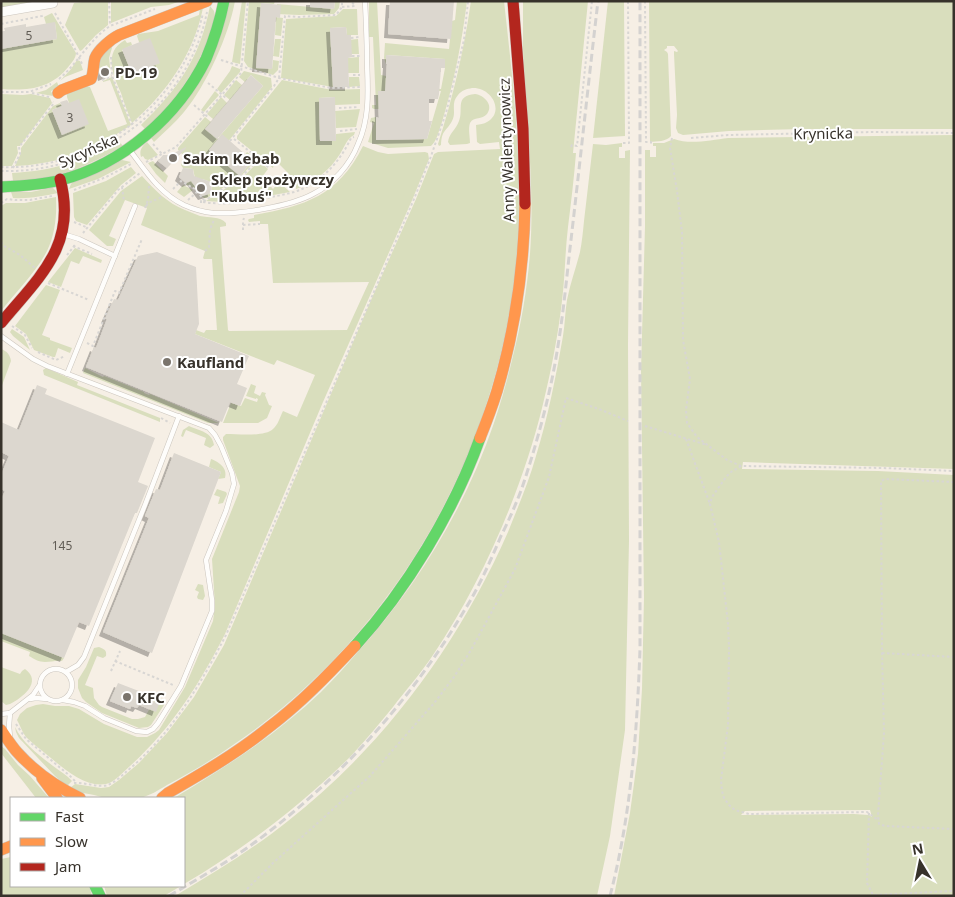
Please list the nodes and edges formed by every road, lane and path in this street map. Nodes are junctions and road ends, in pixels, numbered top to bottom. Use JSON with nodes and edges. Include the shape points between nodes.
{"nodes":[{"id":1,"x":224,"y":1,"type":"edge"},
{"id":2,"x":248,"y":1,"type":"edge"},
{"id":3,"x":342,"y":1,"type":"edge"},
{"id":4,"x":351,"y":1,"type":"edge"},
{"id":5,"x":366,"y":1,"type":"edge"},
{"id":6,"x":468,"y":1,"type":"edge"},
{"id":7,"x":514,"y":1,"type":"edge"},
{"id":8,"x":592,"y":1,"type":"edge"},
{"id":9,"x":628,"y":1,"type":"edge"},
{"id":10,"x":645,"y":1,"type":"edge"},
{"id":11,"x":53,"y":3,"type":"dead end"},
{"id":12,"x":109,"y":3,"type":"edge"},
{"id":13,"x":207,"y":3,"type":"edge"},
{"id":14,"x":342,"y":7,"type":"junction"},
{"id":15,"x":1,"y":12,"type":"edge"},
{"id":16,"x":280,"y":16,"type":"dead end"},
{"id":17,"x":285,"y":16,"type":"junction"},
{"id":18,"x":1,"y":24,"type":"edge"},
{"id":19,"x":360,"y":30,"type":"dead end"},
{"id":20,"x":278,"y":37,"type":"dead end"},
{"id":21,"x":283,"y":37,"type":"junction"},
{"id":22,"x":114,"y":38,"type":"junction"},
{"id":23,"x":351,"y":38,"type":"dead end"},
{"id":24,"x":352,"y":56,"type":"dead end"},
{"id":25,"x":361,"y":56,"type":"dead end"},
{"id":26,"x":277,"y":58,"type":"dead end"},
{"id":27,"x":281,"y":59,"type":"junction"},
{"id":28,"x":221,"y":60,"type":"dead end"},
{"id":29,"x":242,"y":67,"type":"junction"},
{"id":30,"x":353,"y":76,"type":"dead end"},
{"id":31,"x":237,"y":78,"type":"junction"},
{"id":32,"x":279,"y":78,"type":"junction"},
{"id":33,"x":89,"y":80,"type":"junction"},
{"id":34,"x":240,"y":81,"type":"dead end"},
{"id":35,"x":208,"y":83,"type":"dead end"},
{"id":36,"x":29,"y":92,"type":"dead end"},
{"id":37,"x":58,"y":93,"type":"dead end"},
{"id":38,"x":222,"y":95,"type":"junction"},
{"id":39,"x":226,"y":98,"type":"dead end"},
{"id":40,"x":362,"y":103,"type":"dead end"},
{"id":41,"x":194,"y":105,"type":"dead end"},
{"id":42,"x":361,"y":107,"type":"junction"},
{"id":43,"x":339,"y":108,"type":"dead end"},
{"id":44,"x":360,"y":113,"type":"dead end"},
{"id":45,"x":205,"y":114,"type":"junction"},
{"id":46,"x":209,"y":118,"type":"dead end"},
{"id":47,"x":358,"y":124,"type":"dead end"},
{"id":48,"x":135,"y":125,"type":"junction"},
{"id":49,"x":357,"y":129,"type":"junction"},
{"id":50,"x":340,"y":131,"type":"dead end"},
{"id":51,"x":954,"y":133,"type":"edge"},
{"id":52,"x":146,"y":136,"type":"junction"},
{"id":53,"x":233,"y":138,"type":"junction"},
{"id":54,"x":672,"y":138,"type":"dead end"},
{"id":55,"x":692,"y":138,"type":"dead end"},
{"id":56,"x":230,"y":141,"type":"dead end"},
{"id":57,"x":624,"y":143,"type":"dead end"},
{"id":58,"x":651,"y":144,"type":"dead end"},
{"id":59,"x":572,"y":147,"type":"dead end"},
{"id":60,"x":129,"y":149,"type":"junction"},
{"id":61,"x":246,"y":149,"type":"junction"},
{"id":62,"x":244,"y":153,"type":"dead end"},
{"id":63,"x":162,"y":154,"type":"junction"},
{"id":64,"x":259,"y":159,"type":"junction"},
{"id":65,"x":138,"y":160,"type":"junction"},
{"id":66,"x":1,"y":168,"type":"edge"},
{"id":67,"x":13,"y":168,"type":"junction"},
{"id":68,"x":269,"y":168,"type":"dead end"},
{"id":69,"x":145,"y":170,"type":"junction"},
{"id":70,"x":1,"y":171,"type":"edge"},
{"id":71,"x":60,"y":180,"type":"junction"},
{"id":72,"x":149,"y":184,"type":"dead end"},
{"id":73,"x":1,"y":187,"type":"edge"},
{"id":74,"x":122,"y":187,"type":"junction"},
{"id":75,"x":168,"y":188,"type":"dead end"},
{"id":76,"x":197,"y":192,"type":"junction"},
{"id":77,"x":162,"y":196,"type":"dead end"},
{"id":78,"x":182,"y":198,"type":"dead end"},
{"id":79,"x":187,"y":200,"type":"junction"},
{"id":80,"x":124,"y":201,"type":"dead end"},
{"id":81,"x":204,"y":201,"type":"junction"},
{"id":82,"x":194,"y":204,"type":"dead end"},
{"id":83,"x":200,"y":205,"type":"dead end"},
{"id":84,"x":135,"y":206,"type":"dead end"},
{"id":85,"x":215,"y":218,"type":"dead end"},
{"id":86,"x":260,"y":224,"type":"dead end"},
{"id":87,"x":243,"y":225,"type":"dead end"},
{"id":88,"x":62,"y":234,"type":"junction"},
{"id":89,"x":79,"y":239,"type":"junction"},
{"id":90,"x":142,"y":239,"type":"dead end"},
{"id":91,"x":1,"y":242,"type":"edge"},
{"id":92,"x":205,"y":251,"type":"dead end"},
{"id":93,"x":67,"y":255,"type":"dead end"},
{"id":94,"x":115,"y":256,"type":"junction"},
{"id":95,"x":40,"y":264,"type":"dead end"},
{"id":96,"x":45,"y":282,"type":"dead end"},
{"id":97,"x":96,"y":303,"type":"junction"},
{"id":98,"x":1,"y":323,"type":"edge"},
{"id":99,"x":1,"y":336,"type":"edge"},
{"id":100,"x":86,"y":343,"type":"dead end"},
{"id":101,"x":74,"y":358,"type":"junction"},
{"id":102,"x":67,"y":374,"type":"junction"},
{"id":103,"x":179,"y":416,"type":"junction"},
{"id":104,"x":160,"y":418,"type":"dead end"},
{"id":105,"x":628,"y":421,"type":"dead end"},
{"id":106,"x":645,"y":426,"type":"dead end"},
{"id":107,"x":172,"y":428,"type":"dead end"},
{"id":108,"x":686,"y":439,"type":"junction"},
{"id":109,"x":708,"y":445,"type":"junction"},
{"id":110,"x":741,"y":466,"type":"junction"},
{"id":111,"x":954,"y":472,"type":"edge"},
{"id":112,"x":954,"y":482,"type":"edge"},
{"id":113,"x":710,"y":504,"type":"junction"},
{"id":114,"x":120,"y":651,"type":"dead end"},
{"id":115,"x":882,"y":653,"type":"junction"},
{"id":116,"x":954,"y":657,"type":"edge"},
{"id":117,"x":115,"y":661,"type":"junction"},
{"id":118,"x":111,"y":671,"type":"dead end"},
{"id":119,"x":66,"y":672,"type":"junction"},
{"id":120,"x":39,"y":685,"type":"junction"},
{"id":121,"x":180,"y":688,"type":"junction"},
{"id":122,"x":29,"y":699,"type":"junction"},
{"id":123,"x":47,"y":699,"type":"junction"},
{"id":124,"x":63,"y":700,"type":"junction"},
{"id":125,"x":10,"y":713,"type":"junction"},
{"id":126,"x":1,"y":714,"type":"edge"},
{"id":127,"x":16,"y":724,"type":"dead end"},
{"id":128,"x":1,"y":730,"type":"edge"},
{"id":129,"x":12,"y":745,"type":"junction"},
{"id":130,"x":35,"y":769,"type":"junction"},
{"id":131,"x":165,"y":795,"type":"edge"},
{"id":132,"x":56,"y":797,"type":"edge"},
{"id":133,"x":78,"y":797,"type":"edge"},
{"id":134,"x":869,"y":813,"type":"junction"},
{"id":135,"x":878,"y":820,"type":"junction"},
{"id":136,"x":954,"y":829,"type":"edge"},
{"id":137,"x":954,"y":891,"type":"edge"},
{"id":138,"x":240,"y":896,"type":"edge"}],
"edges":[{"from":1,"to":52,"type":"main road","name":"Sycyńska","via":[[203,65],[172,111]]},
{"from":2,"to":29,"type":"path"},
{"from":3,"to":14,"type":"path"},
{"from":4,"to":14,"type":"path","via":[[355,6]]},
{"from":5,"to":69,"type":"lane","via":[[367,114],[353,156],[324,188],[283,205],[212,213],[175,200]]},
{"from":6,"to":127,"type":"path","via":[[457,71],[430,159],[226,635],[192,697],[138,762],[107,785],[76,782],[26,740]]},
{"from":7,"to":131,"type":"main road","name":"Anny Walentynowicz","via":[[525,176],[523,257],[503,373],[469,468],[449,511],[417,565],[388,607],[345,657],[269,728]]},
{"from":8,"to":59,"type":"path","via":[[577,146]]},
{"from":9,"to":57,"type":"path","via":[[629,143]]},
{"from":10,"to":58,"type":"path","via":[[646,142]]},
{"from":11,"to":15,"type":"street"},
{"from":12,"to":22,"type":"path"},
{"from":13,"to":22,"type":"main road"},
{"from":13,"to":48,"type":"path","via":[[184,65],[163,95]]},
{"from":13,"to":48,"type":"path","via":[[197,44],[181,75],[165,98]]},
{"from":14,"to":17,"type":"path","via":[[336,15]]},
{"from":16,"to":17,"type":"path"},
{"from":17,"to":21,"type":"path"},
{"from":18,"to":33,"type":"path","via":[[54,11]]},
{"from":19,"to":23,"type":"path","via":[[360,38]]},
{"from":20,"to":21,"type":"path"},
{"from":21,"to":27,"type":"path"},
{"from":22,"to":33,"type":"main road","via":[[97,54]]},
{"from":22,"to":48,"type":"path","via":[[111,71]]},
{"from":24,"to":25,"type":"path"},
{"from":26,"to":27,"type":"path"},
{"from":27,"to":32,"type":"path"},
{"from":28,"to":29,"type":"path"},
{"from":29,"to":31,"type":"path"},
{"from":29,"to":32,"type":"path"},
{"from":30,"to":32,"type":"path","via":[[361,75],[362,87],[331,88]]},
{"from":31,"to":34,"type":"path"},
{"from":31,"to":38,"type":"path"},
{"from":32,"to":53,"type":"path"},
{"from":33,"to":37,"type":"main road"},
{"from":35,"to":38,"type":"path"},
{"from":36,"to":67,"type":"path","via":[[51,97],[54,103],[19,147],[20,154]]},
{"from":38,"to":39,"type":"path"},
{"from":38,"to":45,"type":"path"},
{"from":40,"to":42,"type":"path"},
{"from":41,"to":45,"type":"path"},
{"from":42,"to":43,"type":"path"},
{"from":42,"to":44,"type":"path"},
{"from":45,"to":46,"type":"path"},
{"from":45,"to":63,"type":"path","via":[[176,147]]},
{"from":47,"to":49,"type":"path"},
{"from":48,"to":52,"type":"path"},
{"from":48,"to":67,"type":"path","via":[[69,159]]},
{"from":48,"to":70,"type":"path","via":[[98,151],[67,163],[40,169]]},
{"from":49,"to":50,"type":"path"},
{"from":49,"to":81,"type":"path","via":[[344,152],[313,184],[300,190],[237,203]]},
{"from":51,"to":55,"type":"path","name":"Krynicka","via":[[874,132]]},
{"from":52,"to":60,"type":"main road","name":"Sycyńska"},
{"from":52,"to":63,"type":"path"},
{"from":53,"to":56,"type":"path"},
{"from":53,"to":61,"type":"path"},
{"from":54,"to":109,"type":"path","via":[[670,148],[682,232],[683,340],[690,379],[687,423]]},
{"from":60,"to":65,"type":"lane"},
{"from":60,"to":71,"type":"main road","name":"Sycyńska"},
{"from":61,"to":62,"type":"path"},
{"from":61,"to":64,"type":"path"},
{"from":63,"to":65,"type":"path","via":[[146,162],[142,158]]},
{"from":64,"to":68,"type":"path"},
{"from":64,"to":81,"type":"path","via":[[241,177]]},
{"from":65,"to":69,"type":"lane"},
{"from":66,"to":67,"type":"path"},
{"from":69,"to":74,"type":"path"},
{"from":71,"to":73,"type":"main road","name":"Sycyńska"},
{"from":71,"to":88,"type":"main road","via":[[65,201]]},
{"from":72,"to":77,"type":"path","via":[[145,208]]},
{"from":74,"to":80,"type":"path"},
{"from":74,"to":89,"type":"path"},
{"from":75,"to":76,"type":"path","via":[[172,191],[181,181]]},
{"from":76,"to":79,"type":"path"},
{"from":76,"to":81,"type":"path"},
{"from":78,"to":79,"type":"path"},
{"from":79,"to":82,"type":"path"},
{"from":81,"to":83,"type":"path"},
{"from":84,"to":94,"type":"lane"},
{"from":85,"to":92,"type":"path","via":[[210,229],[209,247]]},
{"from":86,"to":87,"type":"path"},
{"from":88,"to":89,"type":"lane"},
{"from":88,"to":98,"type":"main road","via":[[51,262]]},
{"from":89,"to":93,"type":"path"},
{"from":89,"to":94,"type":"lane"},
{"from":90,"to":100,"type":"path","via":[[119,293],[115,291],[93,346]]},
{"from":91,"to":95,"type":"path","via":[[36,269]]},
{"from":94,"to":97,"type":"lane"},
{"from":96,"to":97,"type":"path"},
{"from":97,"to":101,"type":"lane"},
{"from":99,"to":101,"type":"path","via":[[10,325],[25,335],[33,350],[56,360],[67,356]]},
{"from":99,"to":102,"type":"lane","via":[[33,359]]},
{"from":101,"to":102,"type":"lane"},
{"from":102,"to":103,"type":"lane"},
{"from":103,"to":119,"type":"lane","via":[[84,657]]},
{"from":103,"to":121,"type":"lane","via":[[209,428],[215,435],[234,484],[206,560],[212,610]]},
{"from":104,"to":107,"type":"path","via":[[169,422]]},
{"from":105,"to":138,"type":"path","via":[[566,398],[549,478],[515,569],[454,677],[370,776]]},
{"from":106,"to":108,"type":"path"},
{"from":108,"to":109,"type":"path"},
{"from":108,"to":113,"type":"path"},
{"from":109,"to":110,"type":"path"},
{"from":110,"to":111,"type":"path"},
{"from":110,"to":113,"type":"path","via":[[726,477]]},
{"from":112,"to":115,"type":"path","via":[[881,481]]},
{"from":113,"to":134,"type":"path","via":[[719,542],[728,624],[724,798],[735,810],[750,814]]},
{"from":114,"to":117,"type":"path"},
{"from":115,"to":116,"type":"path"},
{"from":115,"to":135,"type":"path","via":[[884,733]]},
{"from":117,"to":118,"type":"path"},
{"from":117,"to":121,"type":"path"},
{"from":119,"to":120,"type":"lane","via":[[60,669],[48,671]]},
{"from":119,"to":124,"type":"lane","via":[[72,684]]},
{"from":120,"to":122,"type":"lane"},
{"from":120,"to":123,"type":"lane"},
{"from":121,"to":124,"type":"lane","via":[[158,723],[148,732],[136,732],[85,706]]},
{"from":122,"to":123,"type":"lane"},
{"from":122,"to":125,"type":"lane"},
{"from":123,"to":124,"type":"lane"},
{"from":125,"to":126,"type":"lane"},
{"from":125,"to":129,"type":"lane"},
{"from":128,"to":129,"type":"main road"},
{"from":129,"to":130,"type":"main road"},
{"from":130,"to":132,"type":"main road"},
{"from":130,"to":133,"type":"main road"},
{"from":134,"to":135,"type":"path"},
{"from":134,"to":137,"type":"path","via":[[867,882],[873,895]]},
{"from":135,"to":136,"type":"path","via":[[885,826]]}]}
